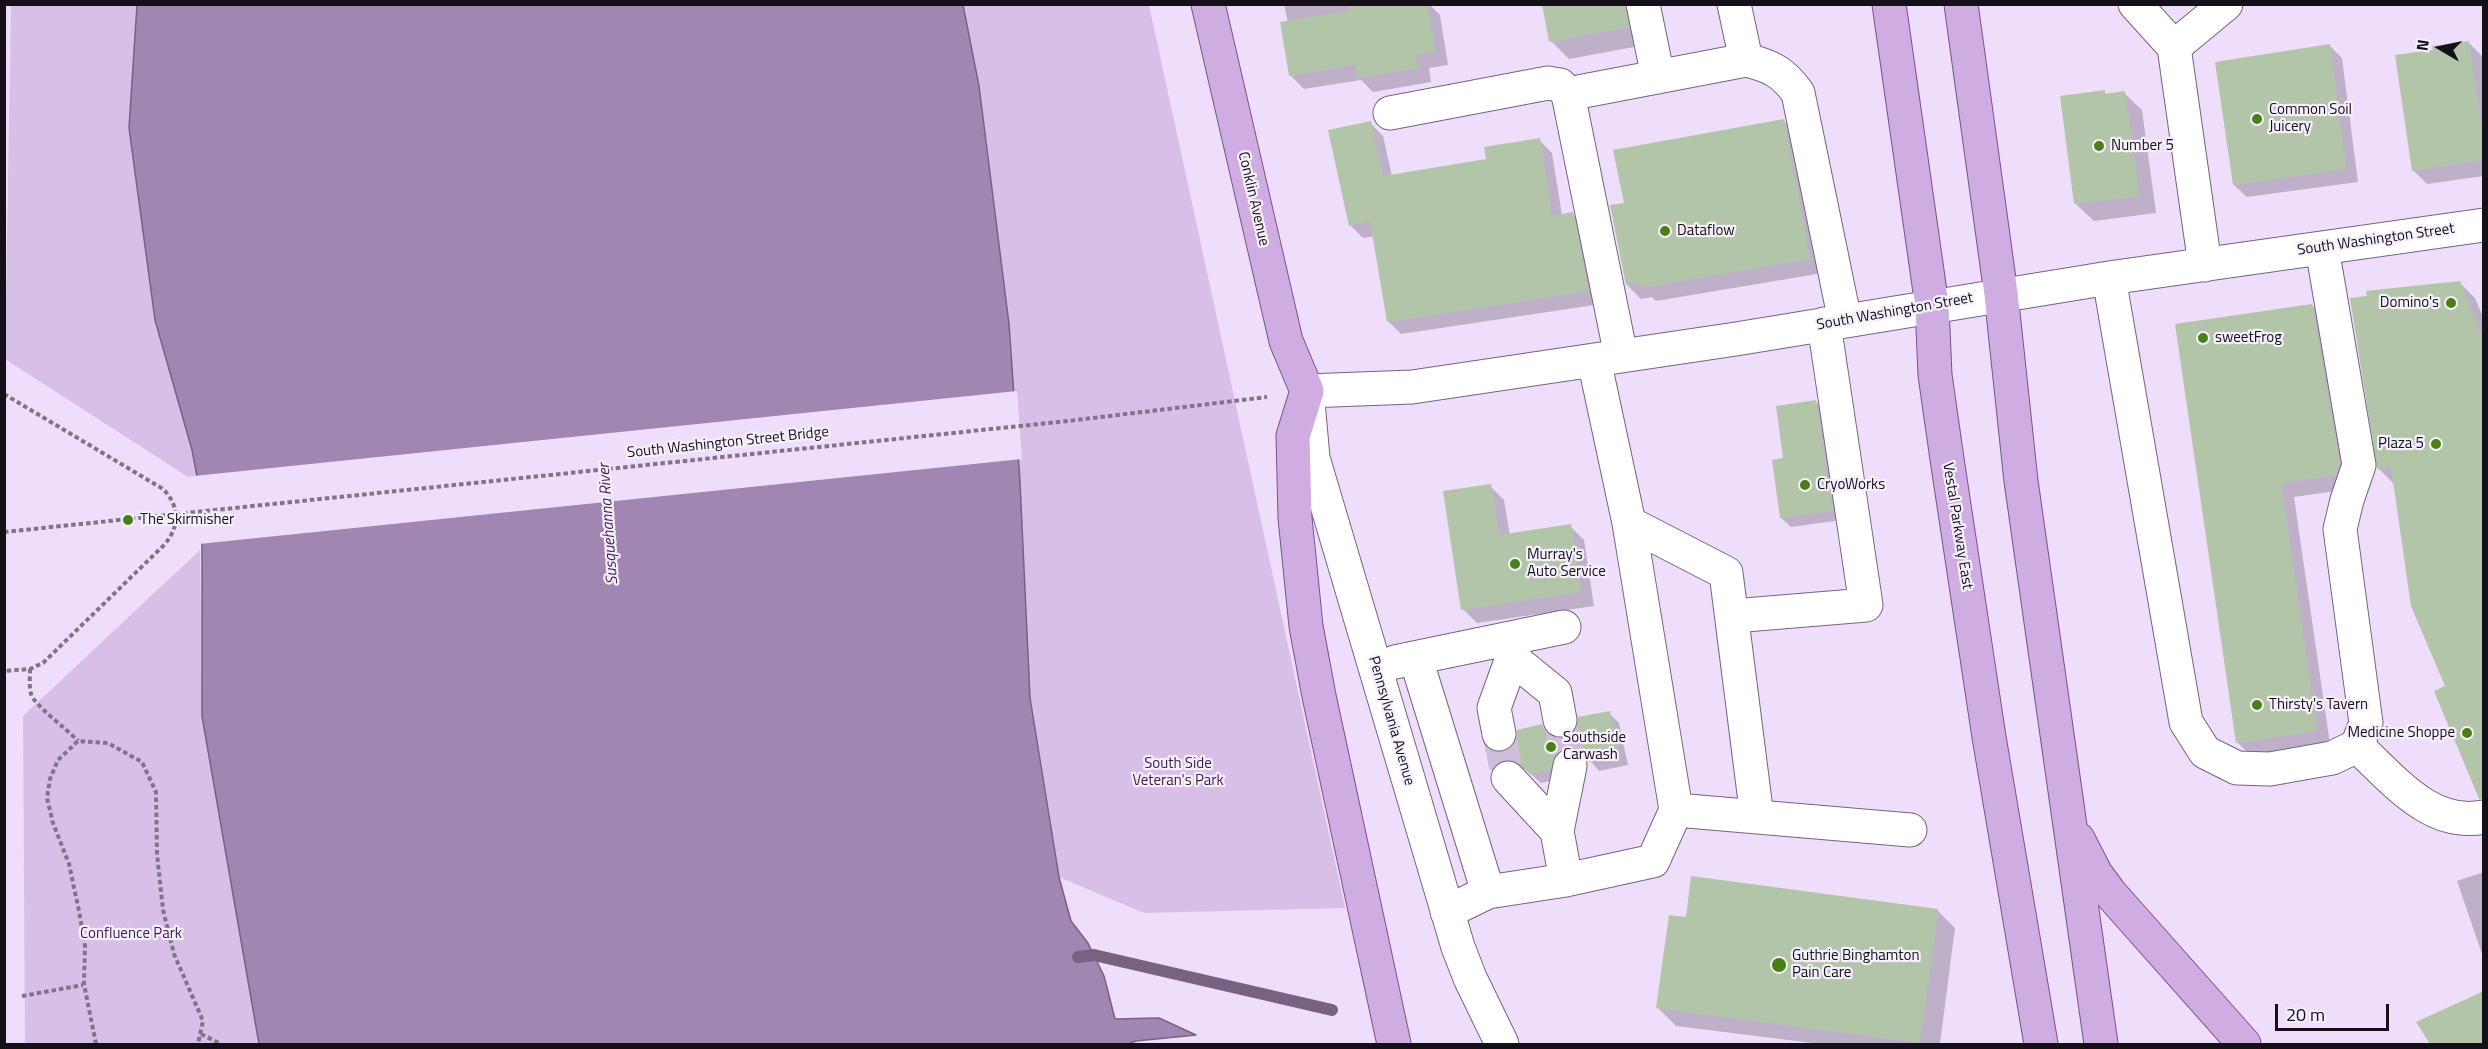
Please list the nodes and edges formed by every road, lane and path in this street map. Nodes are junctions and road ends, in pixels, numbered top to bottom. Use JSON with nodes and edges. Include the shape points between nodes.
{"nodes":[{"id":1,"x":1208,"y":4,"type":"edge"},
{"id":2,"x":1643,"y":4,"type":"edge"},
{"id":3,"x":1734,"y":4,"type":"edge"},
{"id":4,"x":1889,"y":4,"type":"edge"},
{"id":5,"x":1961,"y":4,"type":"edge"},
{"id":6,"x":2135,"y":4,"type":"edge"},
{"id":7,"x":2226,"y":4,"type":"edge"},
{"id":8,"x":2174,"y":47,"type":"junction"},
{"id":9,"x":1746,"y":60,"type":"junction"},
{"id":10,"x":1658,"y":77,"type":"junction"},
{"id":11,"x":1568,"y":94,"type":"junction"},
{"id":12,"x":1390,"y":113,"type":"dead end"},
{"id":13,"x":2484,"y":225,"type":"edge"},
{"id":14,"x":2322,"y":248,"type":"junction"},
{"id":15,"x":2205,"y":265,"type":"junction"},
{"id":16,"x":2109,"y":278,"type":"junction"},
{"id":17,"x":2001,"y":294,"type":"junction"},
{"id":18,"x":1932,"y":306,"type":"junction"},
{"id":19,"x":1835,"y":322,"type":"junction"},
{"id":20,"x":1607,"y":358,"type":"junction"},
{"id":21,"x":1307,"y":391,"type":"junction"},
{"id":22,"x":4,"y":394,"type":"edge"},
{"id":23,"x":176,"y":512,"type":"junction"},
{"id":24,"x":1629,"y":523,"type":"junction"},
{"id":25,"x":4,"y":532,"type":"edge"},
{"id":26,"x":1733,"y":616,"type":"junction"},
{"id":27,"x":1564,"y":627,"type":"dead end"},
{"id":28,"x":1510,"y":648,"type":"junction"},
{"id":29,"x":1416,"y":659,"type":"junction"},
{"id":30,"x":1376,"y":666,"type":"junction"},
{"id":31,"x":30,"y":669,"type":"junction"},
{"id":32,"x":4,"y":671,"type":"edge"},
{"id":33,"x":1560,"y":720,"type":"tunnel mouth"},
{"id":34,"x":1499,"y":734,"type":"tunnel mouth"},
{"id":35,"x":78,"y":741,"type":"junction"},
{"id":36,"x":2357,"y":746,"type":"junction"},
{"id":37,"x":1570,"y":766,"type":"tunnel mouth"},
{"id":38,"x":1508,"y":778,"type":"tunnel mouth"},
{"id":39,"x":2066,"y":808,"type":"junction"},
{"id":40,"x":1676,"y":810,"type":"junction"},
{"id":41,"x":1757,"y":817,"type":"junction"},
{"id":42,"x":2484,"y":817,"type":"edge"},
{"id":43,"x":1910,"y":830,"type":"dead end"},
{"id":44,"x":1557,"y":831,"type":"junction"},
{"id":45,"x":1566,"y":880,"type":"junction"},
{"id":46,"x":1488,"y":892,"type":"junction"},
{"id":47,"x":1447,"y":912,"type":"junction"},
{"id":48,"x":84,"y":984,"type":"junction"},
{"id":49,"x":22,"y":996,"type":"dead end"},
{"id":50,"x":201,"y":1034,"type":"junction"},
{"id":51,"x":96,"y":1044,"type":"edge"},
{"id":52,"x":198,"y":1044,"type":"edge"},
{"id":53,"x":221,"y":1044,"type":"edge"},
{"id":54,"x":1394,"y":1044,"type":"edge"},
{"id":55,"x":1502,"y":1044,"type":"edge"},
{"id":56,"x":2041,"y":1044,"type":"edge"},
{"id":57,"x":2101,"y":1044,"type":"edge"},
{"id":58,"x":2244,"y":1044,"type":"edge"}],
"edges":[{"from":1,"to":21,"type":"main road","name":"Conklin Avenue","via":[[1286,341]]},
{"from":2,"to":10,"type":"street"},
{"from":3,"to":9,"type":"street"},
{"from":4,"to":18,"type":"main road","name":"Vestal Parkway East"},
{"from":5,"to":17,"type":"main road"},
{"from":6,"to":8,"type":"street"},
{"from":7,"to":8,"type":"street"},
{"from":8,"to":15,"type":"street"},
{"from":9,"to":10,"type":"street"},
{"from":9,"to":19,"type":"street","via":[[1769,66],[1788,79],[1798,93]]},
{"from":10,"to":11,"type":"street"},
{"from":11,"to":12,"type":"street","via":[[1560,85],[1548,83]]},
{"from":11,"to":20,"type":"street"},
{"from":13,"to":14,"type":"street","name":"South Washington Street"},
{"from":14,"to":15,"type":"street","name":"South Washington Street"},
{"from":14,"to":36,"type":"street","via":[[2359,465],[2340,529],[2366,723]]},
{"from":15,"to":16,"type":"street","name":"South Washington Street"},
{"from":16,"to":17,"type":"street","name":"South Washington Street"},
{"from":16,"to":36,"type":"street","via":[[2186,722],[2205,752],[2237,768],[2270,769],[2332,758]]},
{"from":17,"to":18,"type":"street","name":"South Washington Street"},
{"from":17,"to":39,"type":"main road","via":[[2021,481]]},
{"from":18,"to":19,"type":"street","name":"South Washington Street"},
{"from":18,"to":56,"type":"main road","name":"Vestal Parkway East","via":[[1935,375],[1947,459]]},
{"from":19,"to":20,"type":"street","name":"South Washington Street"},
{"from":19,"to":26,"type":"street","via":[[1866,605]]},
{"from":20,"to":21,"type":"street","name":"South Washington Street","via":[[1412,387]]},
{"from":20,"to":24,"type":"street"},
{"from":21,"to":23,"type":"path","name":"South Washington Street Bridge","via":[[1068,421]]},
{"from":21,"to":30,"type":"street","name":"Pennsylvania Avenue","via":[[1313,458]]},
{"from":21,"to":54,"type":"main road","via":[[1293,436],[1301,591],[1319,696]]},
{"from":22,"to":23,"type":"path","via":[[163,489]]},
{"from":23,"to":25,"type":"path","name":"South Washington Street Bridge"},
{"from":23,"to":31,"type":"path","via":[[175,530],[170,538],[43,663]]},
{"from":24,"to":26,"type":"street","via":[[1726,573]]},
{"from":24,"to":40,"type":"street"},
{"from":26,"to":41,"type":"street"},
{"from":27,"to":28,"type":"street"},
{"from":28,"to":29,"type":"street"},
{"from":28,"to":33,"type":"street","via":[[1555,693]]},
{"from":28,"to":34,"type":"street","via":[[1494,708]]},
{"from":29,"to":30,"type":"street"},
{"from":29,"to":46,"type":"street"},
{"from":30,"to":47,"type":"street","name":"Pennsylvania Avenue"},
{"from":31,"to":32,"type":"path"},
{"from":31,"to":35,"type":"path","via":[[34,701]]},
{"from":35,"to":48,"type":"path","via":[[58,760],[47,798],[69,864],[79,911],[85,946]]},
{"from":35,"to":50,"type":"path","via":[[108,743],[142,762],[156,792],[163,910],[174,954],[203,1021]]},
{"from":36,"to":42,"type":"street","via":[[2419,803],[2453,818]]},
{"from":37,"to":44,"type":"street"},
{"from":38,"to":44,"type":"street"},
{"from":39,"to":57,"type":"main road"},
{"from":39,"to":58,"type":"main road","via":[[2085,854],[2110,893]]},
{"from":40,"to":41,"type":"street"},
{"from":40,"to":45,"type":"street","via":[[1653,861]]},
{"from":41,"to":43,"type":"street"},
{"from":44,"to":45,"type":"street"},
{"from":45,"to":46,"type":"street"},
{"from":46,"to":47,"type":"street"},
{"from":47,"to":55,"type":"street","name":"Pennsylvania Avenue","via":[[1470,978]]},
{"from":48,"to":49,"type":"path"},
{"from":48,"to":51,"type":"path"},
{"from":50,"to":52,"type":"path"},
{"from":50,"to":53,"type":"path"}]}
